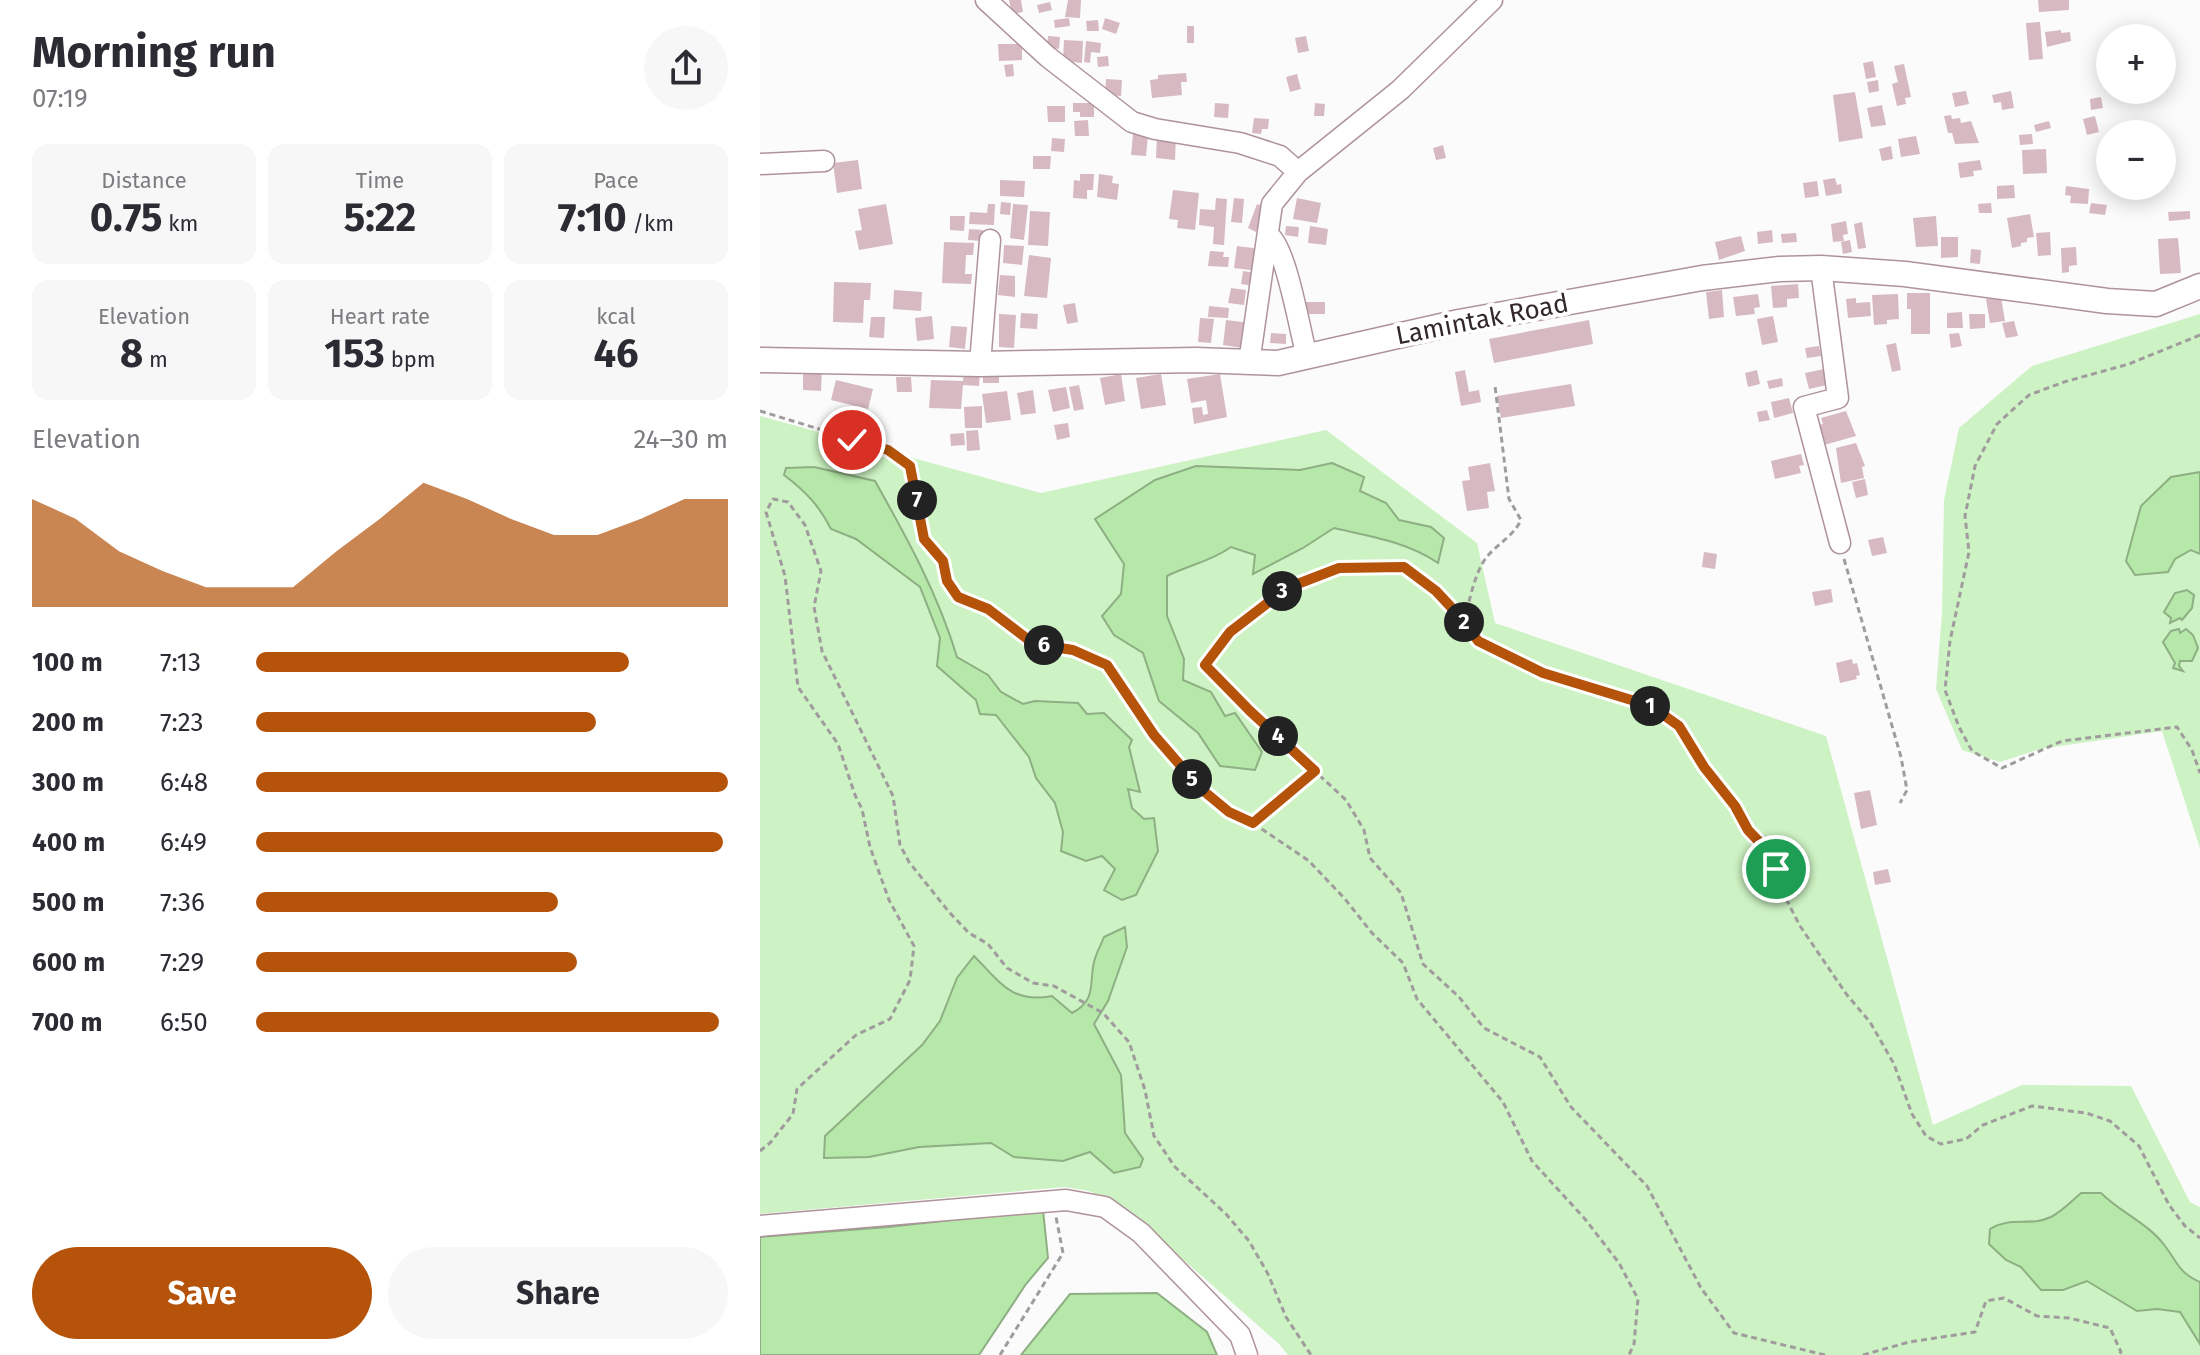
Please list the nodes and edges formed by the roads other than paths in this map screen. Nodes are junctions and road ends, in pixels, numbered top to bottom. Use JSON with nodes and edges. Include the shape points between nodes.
{"nodes":[{"id":1,"x":986,"y":0,"type":"edge"},
{"id":2,"x":1492,"y":0,"type":"edge"},
{"id":3,"x":824,"y":161,"type":"dead end"},
{"id":4,"x":760,"y":164,"type":"edge"},
{"id":5,"x":1298,"y":172,"type":"junction"},
{"id":6,"x":1268,"y":235,"type":"junction"},
{"id":7,"x":990,"y":240,"type":"dead end"},
{"id":8,"x":1821,"y":268,"type":"junction"},
{"id":9,"x":2200,"y":286,"type":"edge"},
{"id":10,"x":1307,"y":357,"type":"junction"},
{"id":11,"x":760,"y":360,"type":"edge"},
{"id":12,"x":1249,"y":363,"type":"junction"},
{"id":13,"x":980,"y":364,"type":"junction"},
{"id":14,"x":1840,"y":543,"type":"road end"},
{"id":15,"x":760,"y":1226,"type":"edge"},
{"id":16,"x":1247,"y":1355,"type":"edge"}],
"edges":[{"from":1,"to":5,"type":"street","via":[[1132,122],[1240,143],[1280,156]]},
{"from":2,"to":5,"type":"street","via":[[1400,90]]},
{"from":3,"to":4,"type":"street"},
{"from":5,"to":6,"type":"street","via":[[1272,204]]},
{"from":6,"to":10,"type":"street","via":[[1282,259]]},
{"from":6,"to":12,"type":"street"},
{"from":7,"to":13,"type":"street"},
{"from":8,"to":9,"type":"main road","name":"Lamintak Road","via":[[2156,304]]},
{"from":8,"to":10,"type":"main road","name":"Lamintak Road","via":[[1702,278],[1459,322]]},
{"from":8,"to":14,"type":"street","via":[[1838,398],[1804,407]]},
{"from":10,"to":12,"type":"main road","name":"Lamintak Road"},
{"from":11,"to":13,"type":"main road","name":"Lamintak Road"},
{"from":12,"to":13,"type":"main road","name":"Lamintak Road"},
{"from":15,"to":16,"type":"street","via":[[1066,1200],[1105,1207],[1141,1233],[1240,1335]]}]}
